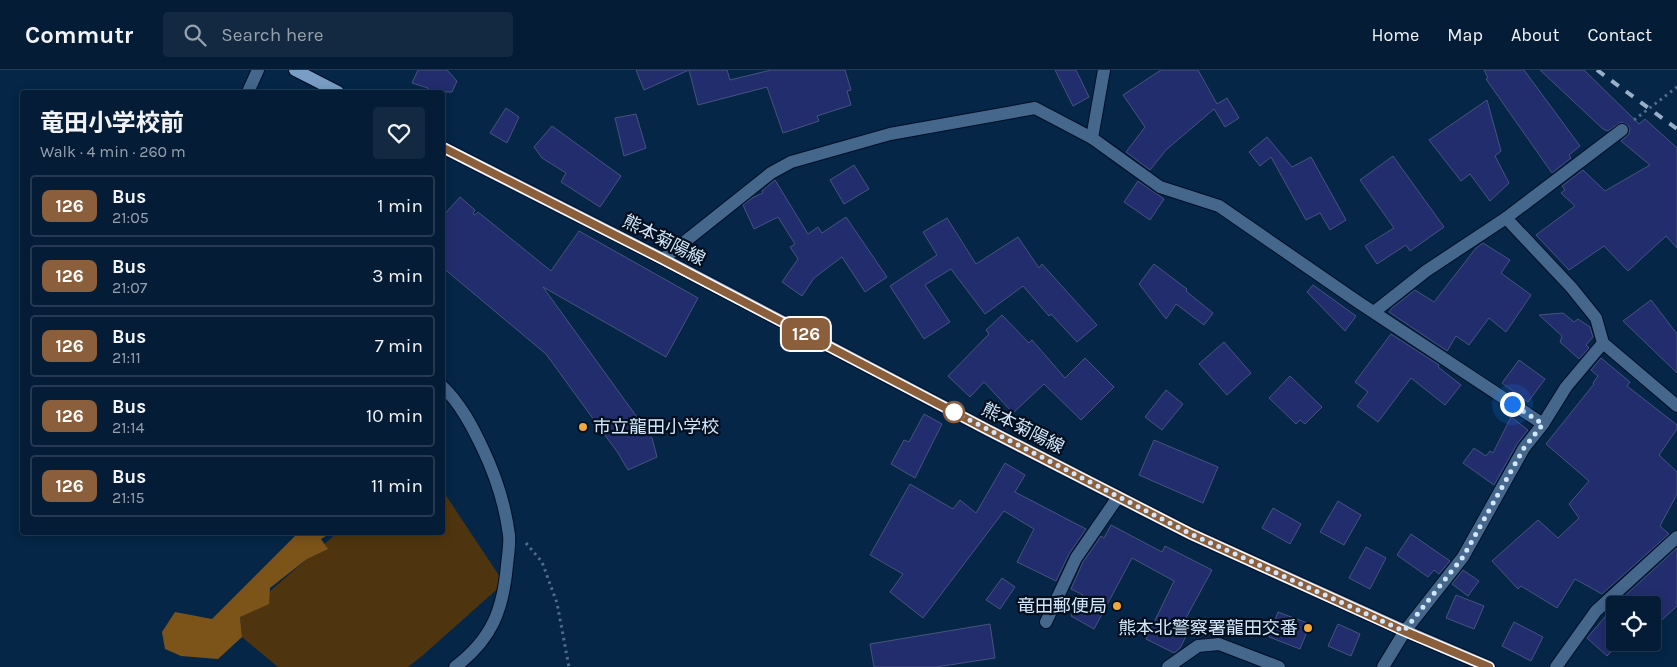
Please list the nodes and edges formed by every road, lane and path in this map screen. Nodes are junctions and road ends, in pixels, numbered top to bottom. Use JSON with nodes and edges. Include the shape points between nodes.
{"nodes":[{"id":1,"x":258,"y":70,"type":"edge"},
{"id":2,"x":297,"y":70,"type":"edge"},
{"id":3,"x":1104,"y":70,"type":"edge"},
{"id":4,"x":1677,"y":87,"type":"edge"},
{"id":5,"x":249,"y":90,"type":"edge"},
{"id":6,"x":334,"y":90,"type":"edge"},
{"id":7,"x":1622,"y":130,"type":"joint"},
{"id":8,"x":1092,"y":138,"type":"junction"},
{"id":9,"x":445,"y":149,"type":"edge"},
{"id":10,"x":1506,"y":218,"type":"junction"},
{"id":11,"x":662,"y":259,"type":"junction"},
{"id":12,"x":1374,"y":312,"type":"junction"},
{"id":13,"x":1604,"y":343,"type":"junction"},
{"id":14,"x":445,"y":390,"type":"edge"},
{"id":15,"x":1677,"y":406,"type":"edge"},
{"id":16,"x":1543,"y":424,"type":"junction"},
{"id":17,"x":1118,"y":497,"type":"junction"},
{"id":18,"x":509,"y":537,"type":"junction"},
{"id":19,"x":1677,"y":537,"type":"edge"},
{"id":20,"x":1046,"y":622,"type":"dead end"},
{"id":21,"x":1404,"y":631,"type":"junction"},
{"id":22,"x":455,"y":667,"type":"edge"},
{"id":23,"x":569,"y":667,"type":"edge"},
{"id":24,"x":1168,"y":667,"type":"edge"},
{"id":25,"x":1279,"y":667,"type":"edge"},
{"id":26,"x":1383,"y":667,"type":"edge"},
{"id":27,"x":1489,"y":667,"type":"edge"},
{"id":28,"x":1556,"y":667,"type":"edge"}],
"edges":[{"from":1,"to":5,"type":"street"},
{"from":2,"to":6,"type":"main road"},
{"from":3,"to":8,"type":"street"},
{"from":4,"to":7,"type":"path"},
{"from":7,"to":10,"type":"street"},
{"from":8,"to":11,"type":"street","via":[[1035,108],[890,134],[791,162],[771,173]]},
{"from":8,"to":12,"type":"street","via":[[1160,187],[1219,206]]},
{"from":9,"to":11,"type":"main road","name":"熊本菊陽線"},
{"from":10,"to":12,"type":"street","via":[[1426,271]]},
{"from":10,"to":13,"type":"street","via":[[1596,318]]},
{"from":11,"to":17,"type":"main road","name":"熊本菊陽線"},
{"from":12,"to":16,"type":"street"},
{"from":13,"to":15,"type":"street"},
{"from":13,"to":16,"type":"street","via":[[1566,387]]},
{"from":14,"to":18,"type":"street","via":[[471,425],[491,466]]},
{"from":16,"to":21,"type":"street","via":[[1524,448],[1463,557]]},
{"from":17,"to":20,"type":"street","via":[[1076,558]]},
{"from":17,"to":21,"type":"main road","name":"熊本菊陽線","via":[[1191,534]]},
{"from":18,"to":22,"type":"street","via":[[502,601],[490,630],[470,656]]},
{"from":18,"to":23,"type":"path","via":[[525,542],[542,562],[557,603]]},
{"from":19,"to":28,"type":"street","via":[[1596,611]]},
{"from":21,"to":26,"type":"street"},
{"from":21,"to":27,"type":"main road","name":"熊本菊陽線"},
{"from":24,"to":25,"type":"street","via":[[1198,646],[1219,644]]}]}
